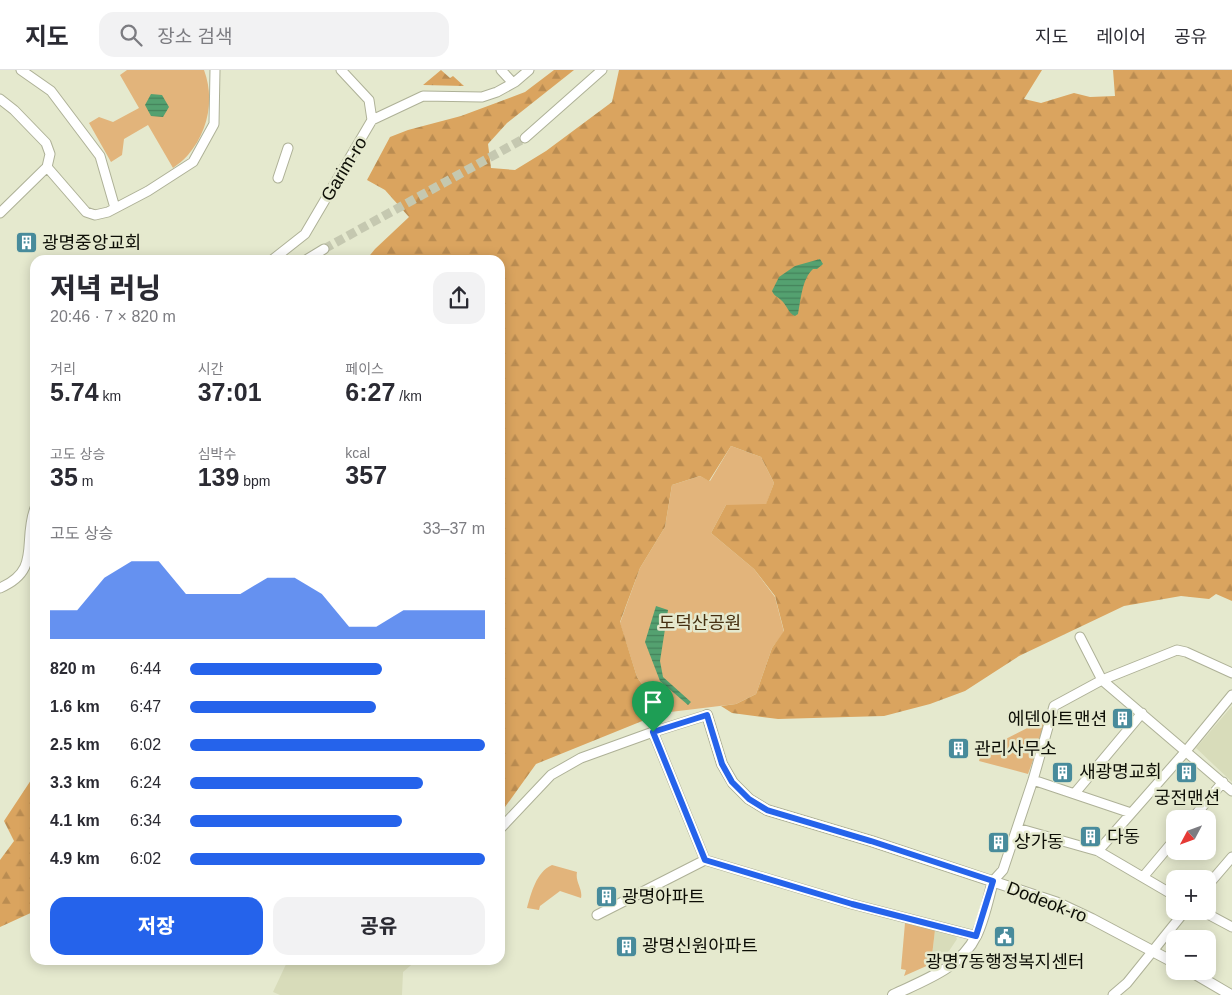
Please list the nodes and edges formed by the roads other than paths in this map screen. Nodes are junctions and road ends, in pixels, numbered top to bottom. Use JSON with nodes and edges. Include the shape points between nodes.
{"nodes":[{"id":1,"x":21,"y":70,"type":"edge"},
{"id":2,"x":215,"y":70,"type":"edge"},
{"id":3,"x":341,"y":70,"type":"edge"},
{"id":4,"x":501,"y":70,"type":"edge"},
{"id":5,"x":529,"y":70,"type":"edge"},
{"id":6,"x":602,"y":70,"type":"edge"},
{"id":7,"x":513,"y":83,"type":"junction"},
{"id":8,"x":0,"y":99,"type":"edge"},
{"id":9,"x":372,"y":120,"type":"junction"},
{"id":10,"x":525,"y":138,"type":"tunnel mouth"},
{"id":11,"x":288,"y":148,"type":"dead end"},
{"id":12,"x":47,"y":167,"type":"junction"},
{"id":13,"x":278,"y":178,"type":"dead end"},
{"id":14,"x":115,"y":208,"type":"junction"},
{"id":15,"x":0,"y":213,"type":"edge"},
{"id":16,"x":324,"y":249,"type":"tunnel mouth"},
{"id":17,"x":278,"y":255,"type":"edge"},
{"id":18,"x":314,"y":255,"type":"edge"},
{"id":19,"x":30,"y":529,"type":"edge"},
{"id":20,"x":0,"y":588,"type":"edge"},
{"id":21,"x":1080,"y":636,"type":"dead end"},
{"id":22,"x":1232,"y":673,"type":"edge"},
{"id":23,"x":1102,"y":680,"type":"junction"},
{"id":24,"x":1232,"y":695,"type":"edge"},
{"id":25,"x":1142,"y":714,"type":"junction"},
{"id":26,"x":707,"y":715,"type":"joint"},
{"id":27,"x":653,"y":732,"type":"junction"},
{"id":28,"x":1186,"y":751,"type":"junction"},
{"id":29,"x":1033,"y":780,"type":"junction"},
{"id":30,"x":1223,"y":782,"type":"junction"},
{"id":31,"x":1232,"y":791,"type":"edge"},
{"id":32,"x":1075,"y":793,"type":"junction"},
{"id":33,"x":1200,"y":810,"type":"edge"},
{"id":34,"x":1131,"y":813,"type":"junction"},
{"id":35,"x":505,"y":824,"type":"edge"},
{"id":36,"x":1017,"y":828,"type":"junction"},
{"id":37,"x":1166,"y":850,"type":"edge"},
{"id":38,"x":1098,"y":851,"type":"junction"},
{"id":39,"x":1232,"y":857,"type":"edge"},
{"id":40,"x":705,"y":860,"type":"junction"},
{"id":41,"x":1216,"y":876,"type":"edge"},
{"id":42,"x":1143,"y":877,"type":"junction"},
{"id":43,"x":993,"y":881,"type":"junction"},
{"id":44,"x":1166,"y":891,"type":"edge"},
{"id":45,"x":596,"y":916,"type":"dead end"},
{"id":46,"x":1216,"y":918,"type":"edge"},
{"id":47,"x":1178,"y":920,"type":"edge"},
{"id":48,"x":1232,"y":927,"type":"edge"},
{"id":49,"x":976,"y":936,"type":"junction"},
{"id":50,"x":1154,"y":950,"type":"junction"},
{"id":51,"x":1166,"y":957,"type":"edge"},
{"id":52,"x":1205,"y":980,"type":"edge"},
{"id":53,"x":892,"y":995,"type":"edge"},
{"id":54,"x":1113,"y":995,"type":"edge"},
{"id":55,"x":1231,"y":995,"type":"edge"}],
"edges":[{"from":1,"to":14,"type":"street","via":[[50,91],[100,156]]},
{"from":2,"to":14,"type":"street","via":[[214,124],[193,162]]},
{"from":3,"to":9,"type":"street","name":"Garim-ro","via":[[369,100]]},
{"from":4,"to":7,"type":"street"},
{"from":5,"to":7,"type":"street"},
{"from":6,"to":10,"type":"street"},
{"from":7,"to":9,"type":"street","via":[[482,97],[423,96]]},
{"from":8,"to":12,"type":"street","via":[[46,143],[50,154]]},
{"from":9,"to":17,"type":"street","name":"Garim-ro","via":[[305,234]]},
{"from":11,"to":13,"type":"street"},
{"from":12,"to":14,"type":"street","via":[[86,212],[95,215]]},
{"from":12,"to":15,"type":"street"},
{"from":16,"to":18,"type":"street"},
{"from":19,"to":20,"type":"street","via":[[23,573]]},
{"from":21,"to":23,"type":"street"},
{"from":22,"to":23,"type":"street","via":[[1177,650]]},
{"from":23,"to":25,"type":"street"},
{"from":23,"to":29,"type":"street","via":[[1054,706]]},
{"from":24,"to":28,"type":"street"},
{"from":25,"to":28,"type":"street"},
{"from":25,"to":32,"type":"street"},
{"from":26,"to":27,"type":"street"},
{"from":26,"to":43,"type":"street","name":"Dodeok-ro","via":[[722,764],[732,782],[749,799],[767,810]]},
{"from":27,"to":35,"type":"street","via":[[581,758],[551,775]]},
{"from":27,"to":40,"type":"street"},
{"from":28,"to":30,"type":"street"},
{"from":28,"to":34,"type":"street"},
{"from":29,"to":32,"type":"street"},
{"from":29,"to":36,"type":"street"},
{"from":30,"to":31,"type":"street"},
{"from":30,"to":33,"type":"street"},
{"from":32,"to":34,"type":"street"},
{"from":34,"to":38,"type":"street"},
{"from":36,"to":38,"type":"street"},
{"from":36,"to":43,"type":"street","via":[[1003,870]]},
{"from":37,"to":42,"type":"street"},
{"from":38,"to":42,"type":"street"},
{"from":39,"to":41,"type":"street"},
{"from":40,"to":45,"type":"street"},
{"from":40,"to":49,"type":"street","via":[[852,904]]},
{"from":42,"to":44,"type":"street"},
{"from":43,"to":49,"type":"street"},
{"from":43,"to":50,"type":"street","name":"Dodeok-ro","via":[[1058,903]]},
{"from":46,"to":48,"type":"street"},
{"from":47,"to":50,"type":"street"},
{"from":49,"to":53,"type":"street","via":[[970,947],[944,970]]},
{"from":50,"to":51,"type":"street","name":"Dodeok-ro"},
{"from":50,"to":54,"type":"street"},
{"from":52,"to":55,"type":"street"}]}
